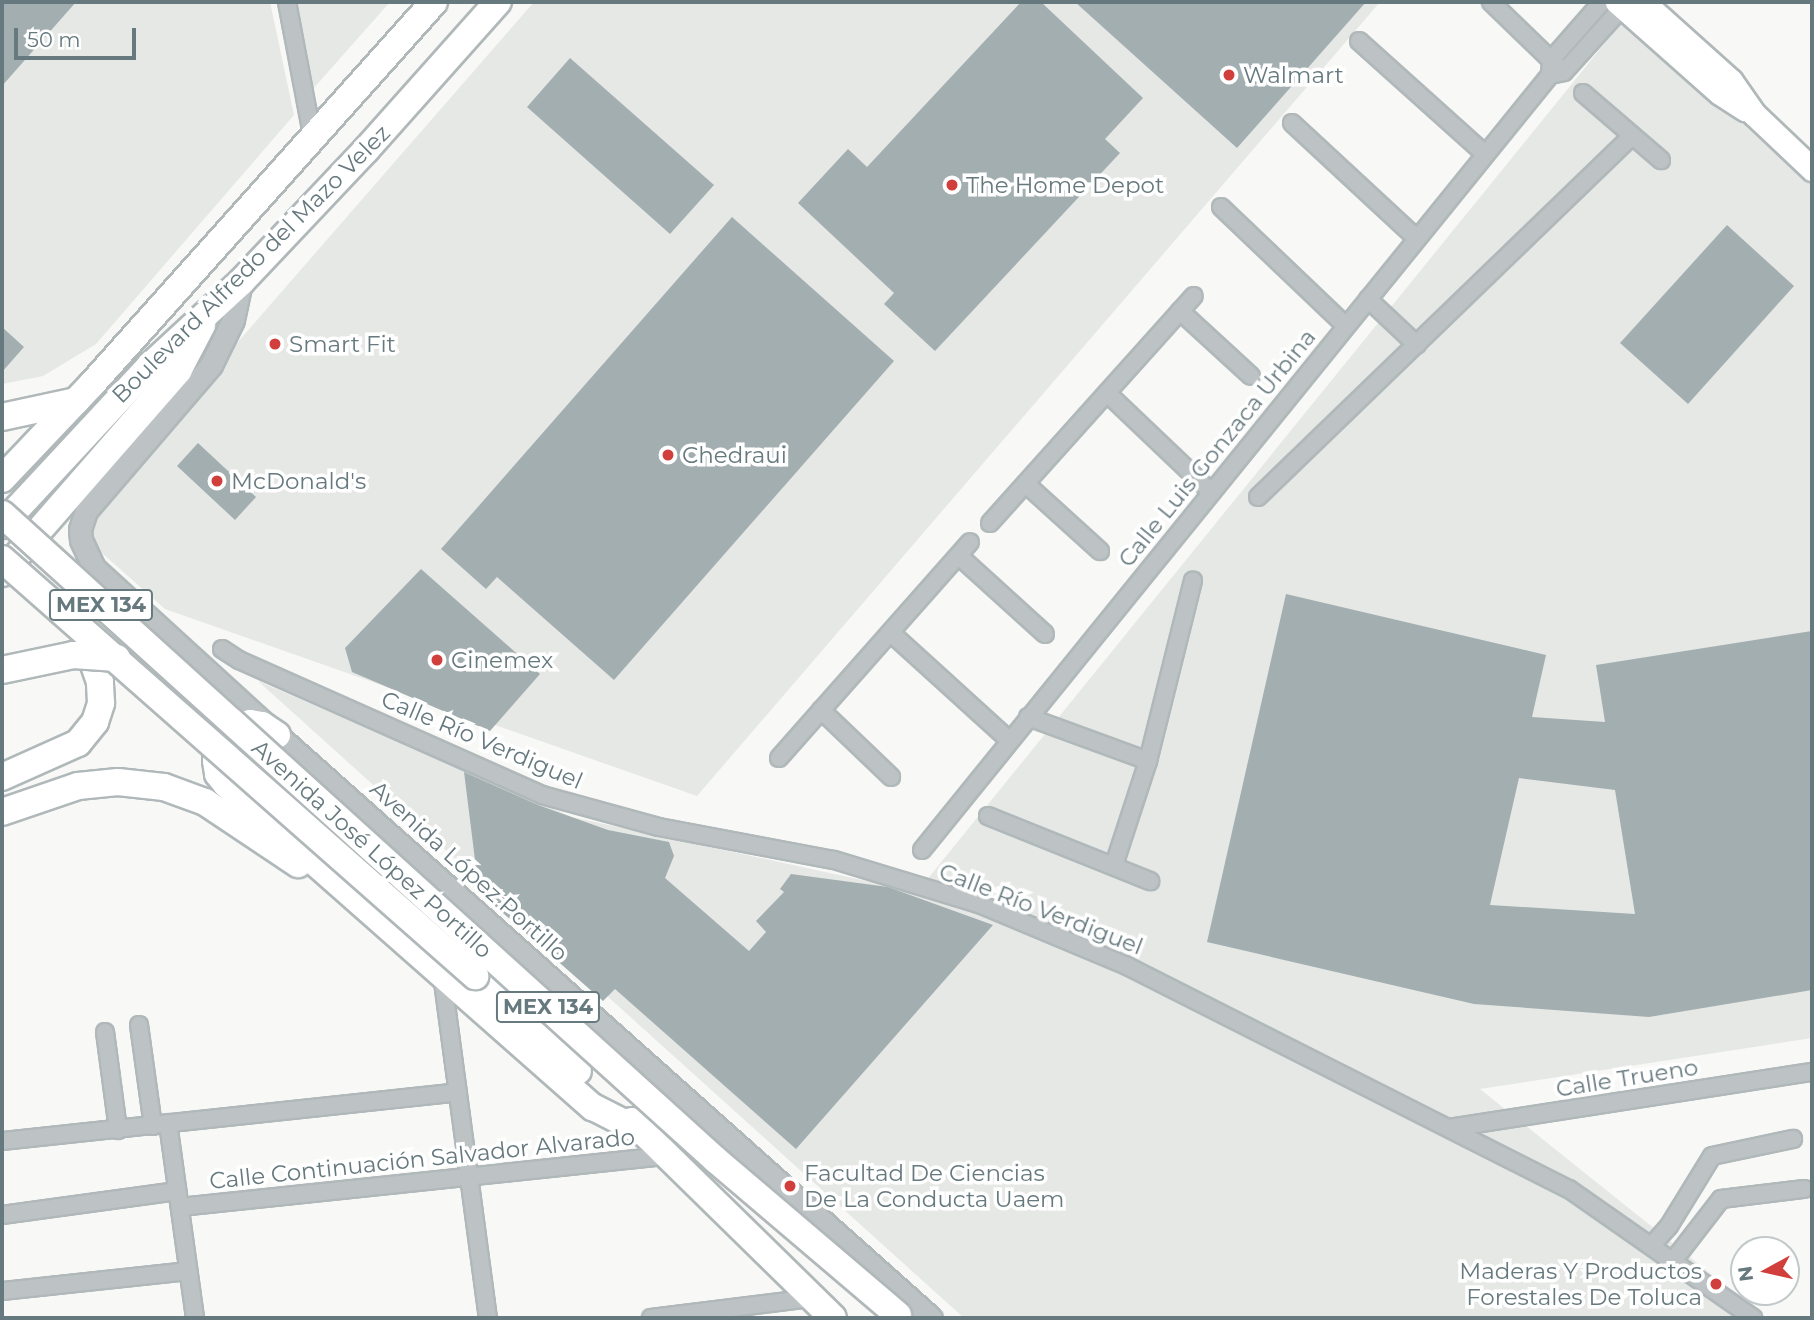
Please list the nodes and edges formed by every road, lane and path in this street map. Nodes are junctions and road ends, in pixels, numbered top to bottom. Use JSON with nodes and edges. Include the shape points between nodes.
{"nodes":[{"id":1,"x":287,"y":2,"type":"edge"},
{"id":2,"x":435,"y":2,"type":"edge"},
{"id":3,"x":498,"y":2,"type":"edge"},
{"id":4,"x":1490,"y":2,"type":"edge"},
{"id":5,"x":1622,"y":3,"type":"edge"},
{"id":6,"x":1359,"y":41,"type":"dead end"},
{"id":7,"x":1555,"y":69,"type":"junction"},
{"id":8,"x":1583,"y":93,"type":"dead end"},
{"id":9,"x":1292,"y":123,"type":"dead end"},
{"id":10,"x":1632,"y":136,"type":"junction"},
{"id":11,"x":313,"y":139,"type":"junction"},
{"id":12,"x":1485,"y":154,"type":"junction"},
{"id":13,"x":1661,"y":160,"type":"dead end"},
{"id":14,"x":1812,"y":169,"type":"edge"},
{"id":15,"x":1221,"y":207,"type":"dead end"},
{"id":16,"x":1416,"y":238,"type":"junction"},
{"id":17,"x":240,"y":282,"type":"junction"},
{"id":18,"x":1195,"y":296,"type":"dead end"},
{"id":19,"x":1367,"y":299,"type":"junction"},
{"id":20,"x":208,"y":311,"type":"junction"},
{"id":21,"x":1180,"y":311,"type":"junction"},
{"id":22,"x":1345,"y":325,"type":"junction"},
{"id":23,"x":1416,"y":345,"type":"junction"},
{"id":24,"x":1251,"y":376,"type":"dead end"},
{"id":25,"x":1107,"y":393,"type":"junction"},
{"id":26,"x":76,"y":401,"type":"junction"},
{"id":27,"x":2,"y":417,"type":"edge"},
{"id":28,"x":33,"y":444,"type":"junction"},
{"id":29,"x":2,"y":458,"type":"edge"},
{"id":30,"x":2,"y":479,"type":"edge"},
{"id":31,"x":1026,"y":484,"type":"junction"},
{"id":32,"x":1211,"y":492,"type":"junction"},
{"id":33,"x":1258,"y":497,"type":"dead end"},
{"id":34,"x":2,"y":514,"type":"edge"},
{"id":35,"x":990,"y":523,"type":"dead end"},
{"id":36,"x":2,"y":525,"type":"edge"},
{"id":37,"x":970,"y":542,"type":"dead end"},
{"id":38,"x":1100,"y":551,"type":"dead end"},
{"id":39,"x":959,"y":556,"type":"junction"},
{"id":40,"x":2,"y":559,"type":"edge"},
{"id":41,"x":2,"y":573,"type":"edge"},
{"id":42,"x":1193,"y":581,"type":"dead end"},
{"id":43,"x":80,"y":628,"type":"junction"},
{"id":44,"x":891,"y":633,"type":"junction"},
{"id":45,"x":1045,"y":634,"type":"dead end"},
{"id":46,"x":222,"y":649,"type":"dead end"},
{"id":47,"x":2,"y":670,"type":"edge"},
{"id":48,"x":201,"y":695,"type":"junction"},
{"id":49,"x":821,"y":710,"type":"junction"},
{"id":50,"x":1028,"y":717,"type":"junction"},
{"id":51,"x":277,"y":735,"type":"junction"},
{"id":52,"x":1009,"y":740,"type":"junction"},
{"id":53,"x":779,"y":758,"type":"dead end"},
{"id":54,"x":1148,"y":761,"type":"junction"},
{"id":55,"x":891,"y":776,"type":"dead end"},
{"id":56,"x":2,"y":777,"type":"edge"},
{"id":57,"x":2,"y":813,"type":"edge"},
{"id":58,"x":988,"y":816,"type":"dead end"},
{"id":59,"x":922,"y":850,"type":"dead end"},
{"id":60,"x":1114,"y":865,"type":"junction"},
{"id":61,"x":1150,"y":881,"type":"dead end"},
{"id":62,"x":337,"y":884,"type":"junction"},
{"id":63,"x":442,"y":974,"type":"junction"},
{"id":64,"x":139,"y":1025,"type":"dead end"},
{"id":65,"x":105,"y":1032,"type":"dead end"},
{"id":66,"x":1812,"y":1072,"type":"edge"},
{"id":67,"x":457,"y":1092,"type":"junction"},
{"id":68,"x":160,"y":1125,"type":"junction"},
{"id":69,"x":1449,"y":1128,"type":"junction"},
{"id":70,"x":118,"y":1130,"type":"junction"},
{"id":71,"x":644,"y":1133,"type":"junction"},
{"id":72,"x":1793,"y":1139,"type":"dead end"},
{"id":73,"x":2,"y":1141,"type":"edge"},
{"id":74,"x":669,"y":1156,"type":"junction"},
{"id":75,"x":468,"y":1177,"type":"junction"},
{"id":76,"x":1804,"y":1189,"type":"dead end"},
{"id":77,"x":179,"y":1199,"type":"junction"},
{"id":78,"x":2,"y":1215,"type":"edge"},
{"id":79,"x":1652,"y":1245,"type":"junction"},
{"id":80,"x":1673,"y":1261,"type":"junction"},
{"id":81,"x":188,"y":1271,"type":"junction"},
{"id":82,"x":2,"y":1292,"type":"edge"},
{"id":83,"x":811,"y":1298,"type":"junction"},
{"id":84,"x":900,"y":1316,"type":"edge"},
{"id":85,"x":195,"y":1318,"type":"edge"},
{"id":86,"x":488,"y":1318,"type":"edge"},
{"id":87,"x":651,"y":1318,"type":"edge"},
{"id":88,"x":833,"y":1318,"type":"edge"},
{"id":89,"x":931,"y":1318,"type":"edge"},
{"id":90,"x":1753,"y":1318,"type":"edge"}],
"edges":[{"from":1,"to":11,"type":"street"},
{"from":2,"to":11,"type":"main road","name":"Boulevard Alfredo del Mazo Velez"},
{"from":3,"to":17,"type":"main road","name":"Boulevard Alfredo del Mazo Velez"},
{"from":4,"to":7,"type":"street"},
{"from":5,"to":7,"type":"street","name":"Calle Luis Gonzaca Urbina"},
{"from":5,"to":14,"type":"main road"},
{"from":6,"to":12,"type":"street"},
{"from":7,"to":12,"type":"street","name":"Calle Luis Gonzaca Urbina"},
{"from":8,"to":10,"type":"street"},
{"from":9,"to":16,"type":"street"},
{"from":10,"to":13,"type":"street"},
{"from":10,"to":23,"type":"street"},
{"from":11,"to":26,"type":"main road","name":"Boulevard Alfredo del Mazo Velez"},
{"from":12,"to":16,"type":"street","name":"Calle Luis Gonzaca Urbina"},
{"from":15,"to":22,"type":"street"},
{"from":16,"to":19,"type":"street","name":"Calle Luis Gonzaca Urbina"},
{"from":17,"to":20,"type":"main road","name":"Boulevard Alfredo del Mazo Velez"},
{"from":17,"to":51,"type":"street","name":"Avenida López Portillo","via":[[233,320],[211,365],[92,504],[82,520],[81,540],[88,559],[128,602]]},
{"from":18,"to":21,"type":"street"},
{"from":19,"to":22,"type":"street","name":"Calle Luis Gonzaca Urbina"},
{"from":19,"to":23,"type":"street"},
{"from":20,"to":36,"type":"main road","name":"Boulevard Alfredo del Mazo Velez","via":[[141,375]]},
{"from":20,"to":41,"type":"main road","via":[[178,371]]},
{"from":21,"to":24,"type":"street"},
{"from":21,"to":25,"type":"street"},
{"from":22,"to":32,"type":"street","name":"Calle Luis Gonzaca Urbina"},
{"from":23,"to":33,"type":"street"},
{"from":25,"to":31,"type":"street"},
{"from":25,"to":32,"type":"street"},
{"from":26,"to":27,"type":"main road"},
{"from":26,"to":28,"type":"main road","name":"Boulevard Alfredo del Mazo Velez"},
{"from":28,"to":29,"type":"main road"},
{"from":28,"to":30,"type":"main road","name":"Boulevard Alfredo del Mazo Velez"},
{"from":31,"to":35,"type":"street"},
{"from":31,"to":38,"type":"street"},
{"from":32,"to":50,"type":"street","name":"Calle Luis Gonzaca Urbina"},
{"from":34,"to":48,"type":"main road","name":"Avenida José López Portillo","number":"MEX 134","bridge":true},
{"from":37,"to":39,"type":"street"},
{"from":39,"to":44,"type":"street"},
{"from":39,"to":45,"type":"street"},
{"from":40,"to":43,"type":"main road","name":"Avenida José López Portillo","number":"MEX 134","bridge":true},
{"from":42,"to":54,"type":"street"},
{"from":43,"to":56,"type":"main road","bridge":true,"via":[[98,673],[101,703],[95,722],[78,743]]},
{"from":43,"to":71,"type":"main road","name":"Avenida José López Portillo","number":"MEX 134","bridge":true,"via":[[475,976]]},
{"from":44,"to":49,"type":"street"},
{"from":44,"to":52,"type":"street"},
{"from":46,"to":69,"type":"street","name":"Calle Río Verdiguel","via":[[542,795],[659,827],[834,860],[979,904],[1127,965]]},
{"from":47,"to":48,"type":"main road","bridge":true,"via":[[46,658],[101,656],[140,665]]},
{"from":48,"to":84,"type":"main road","name":"Avenida José López Portillo","number":"MEX 134","bridge":true,"via":[[716,1160]]},
{"from":49,"to":53,"type":"street"},
{"from":49,"to":55,"type":"street"},
{"from":50,"to":52,"type":"street","name":"Calle Luis Gonzaca Urbina"},
{"from":50,"to":54,"type":"street"},
{"from":51,"to":62,"type":"main road","via":[[262,725],[238,726],[219,746],[218,774]]},
{"from":51,"to":89,"type":"street","name":"Avenida López Portillo"},
{"from":52,"to":59,"type":"street","name":"Calle Luis Gonzaca Urbina"},
{"from":54,"to":60,"type":"street"},
{"from":57,"to":62,"type":"main road","via":[[88,784],[164,787],[205,802],[296,863]]},
{"from":58,"to":60,"type":"street"},
{"from":60,"to":61,"type":"street"},
{"from":62,"to":63,"type":"main road"},
{"from":63,"to":67,"type":"street"},
{"from":63,"to":71,"type":"main road","via":[[593,1107]]},
{"from":64,"to":68,"type":"street"},
{"from":65,"to":70,"type":"street"},
{"from":66,"to":69,"type":"street","name":"Calle Trueno"},
{"from":67,"to":68,"type":"street"},
{"from":67,"to":75,"type":"street"},
{"from":68,"to":70,"type":"street"},
{"from":68,"to":77,"type":"street"},
{"from":69,"to":79,"type":"street","name":"Calle Río Verdiguel","via":[[1569,1189]]},
{"from":70,"to":73,"type":"street"},
{"from":71,"to":74,"type":"main road","name":"Avenida José López Portillo","number":"MEX 134"},
{"from":72,"to":79,"type":"street","via":[[1712,1156]]},
{"from":74,"to":75,"type":"street","name":"Calle Continuación Salvador Alvarado"},
{"from":74,"to":83,"type":"main road","name":"Avenida José López Portillo","number":"MEX 134"},
{"from":75,"to":77,"type":"street","name":"Calle Continuación Salvador Alvarado"},
{"from":75,"to":86,"type":"street"},
{"from":76,"to":80,"type":"street","via":[[1721,1199]]},
{"from":77,"to":78,"type":"street","name":"Calle Continuación Salvador Alvarado"},
{"from":77,"to":81,"type":"street"},
{"from":79,"to":80,"type":"street","name":"Calle Río Verdiguel"},
{"from":80,"to":90,"type":"street","name":"Calle Río Verdiguel"},
{"from":81,"to":82,"type":"street"},
{"from":81,"to":85,"type":"street"},
{"from":83,"to":87,"type":"street"},
{"from":83,"to":88,"type":"main road","name":"Avenida José López Portillo","number":"MEX 134"}]}
